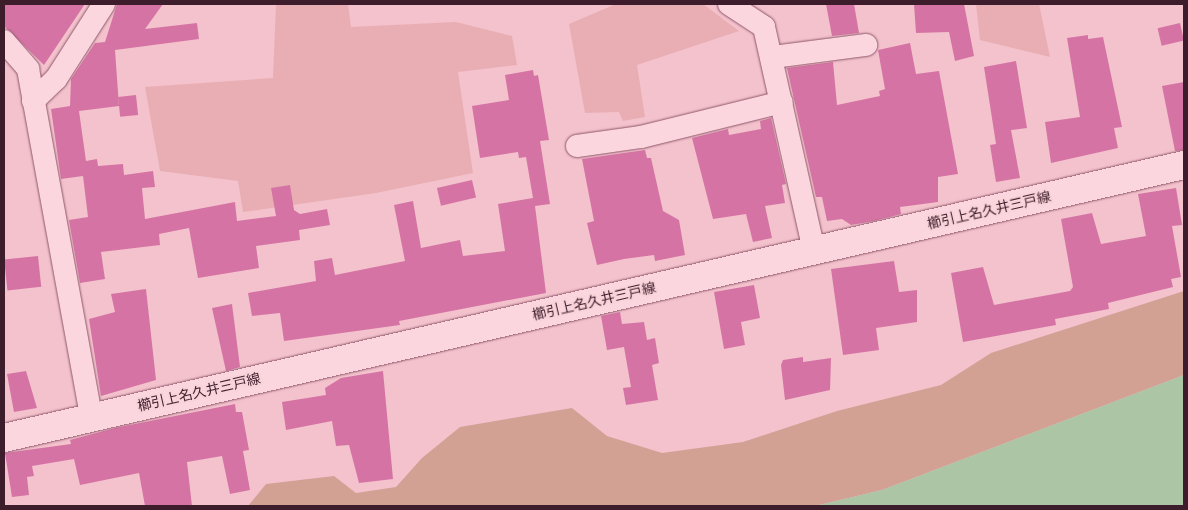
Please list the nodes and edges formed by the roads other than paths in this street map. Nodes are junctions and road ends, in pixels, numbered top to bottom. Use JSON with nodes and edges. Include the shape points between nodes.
{"nodes":[{"id":1,"x":104,"y":4,"type":"edge"},
{"id":2,"x":729,"y":4,"type":"edge"},
{"id":3,"x":4,"y":41,"type":"edge"},
{"id":4,"x":866,"y":45,"type":"dead end"},
{"id":5,"x":773,"y":57,"type":"junction"},
{"id":6,"x":34,"y":101,"type":"junction"},
{"id":7,"x":782,"y":102,"type":"junction"},
{"id":8,"x":577,"y":146,"type":"dead end"},
{"id":9,"x":1184,"y":165,"type":"edge"},
{"id":10,"x":814,"y":250,"type":"junction"},
{"id":11,"x":91,"y":417,"type":"junction"},
{"id":12,"x":4,"y":438,"type":"edge"}],
"edges":[{"from":1,"to":6,"type":"street","via":[[56,78]]},
{"from":2,"to":5,"type":"street","via":[[764,27]]},
{"from":3,"to":6,"type":"street","via":[[28,69]]},
{"from":4,"to":5,"type":"street"},
{"from":5,"to":7,"type":"street"},
{"from":6,"to":11,"type":"street"},
{"from":7,"to":8,"type":"street","via":[[641,137]]},
{"from":7,"to":10,"type":"street"},
{"from":9,"to":10,"type":"main road","name":"櫛引上名久井三戸線"},
{"from":10,"to":11,"type":"main road","name":"櫛引上名久井三戸線"},
{"from":11,"to":12,"type":"main road","name":"櫛引上名久井三戸線"}]}
